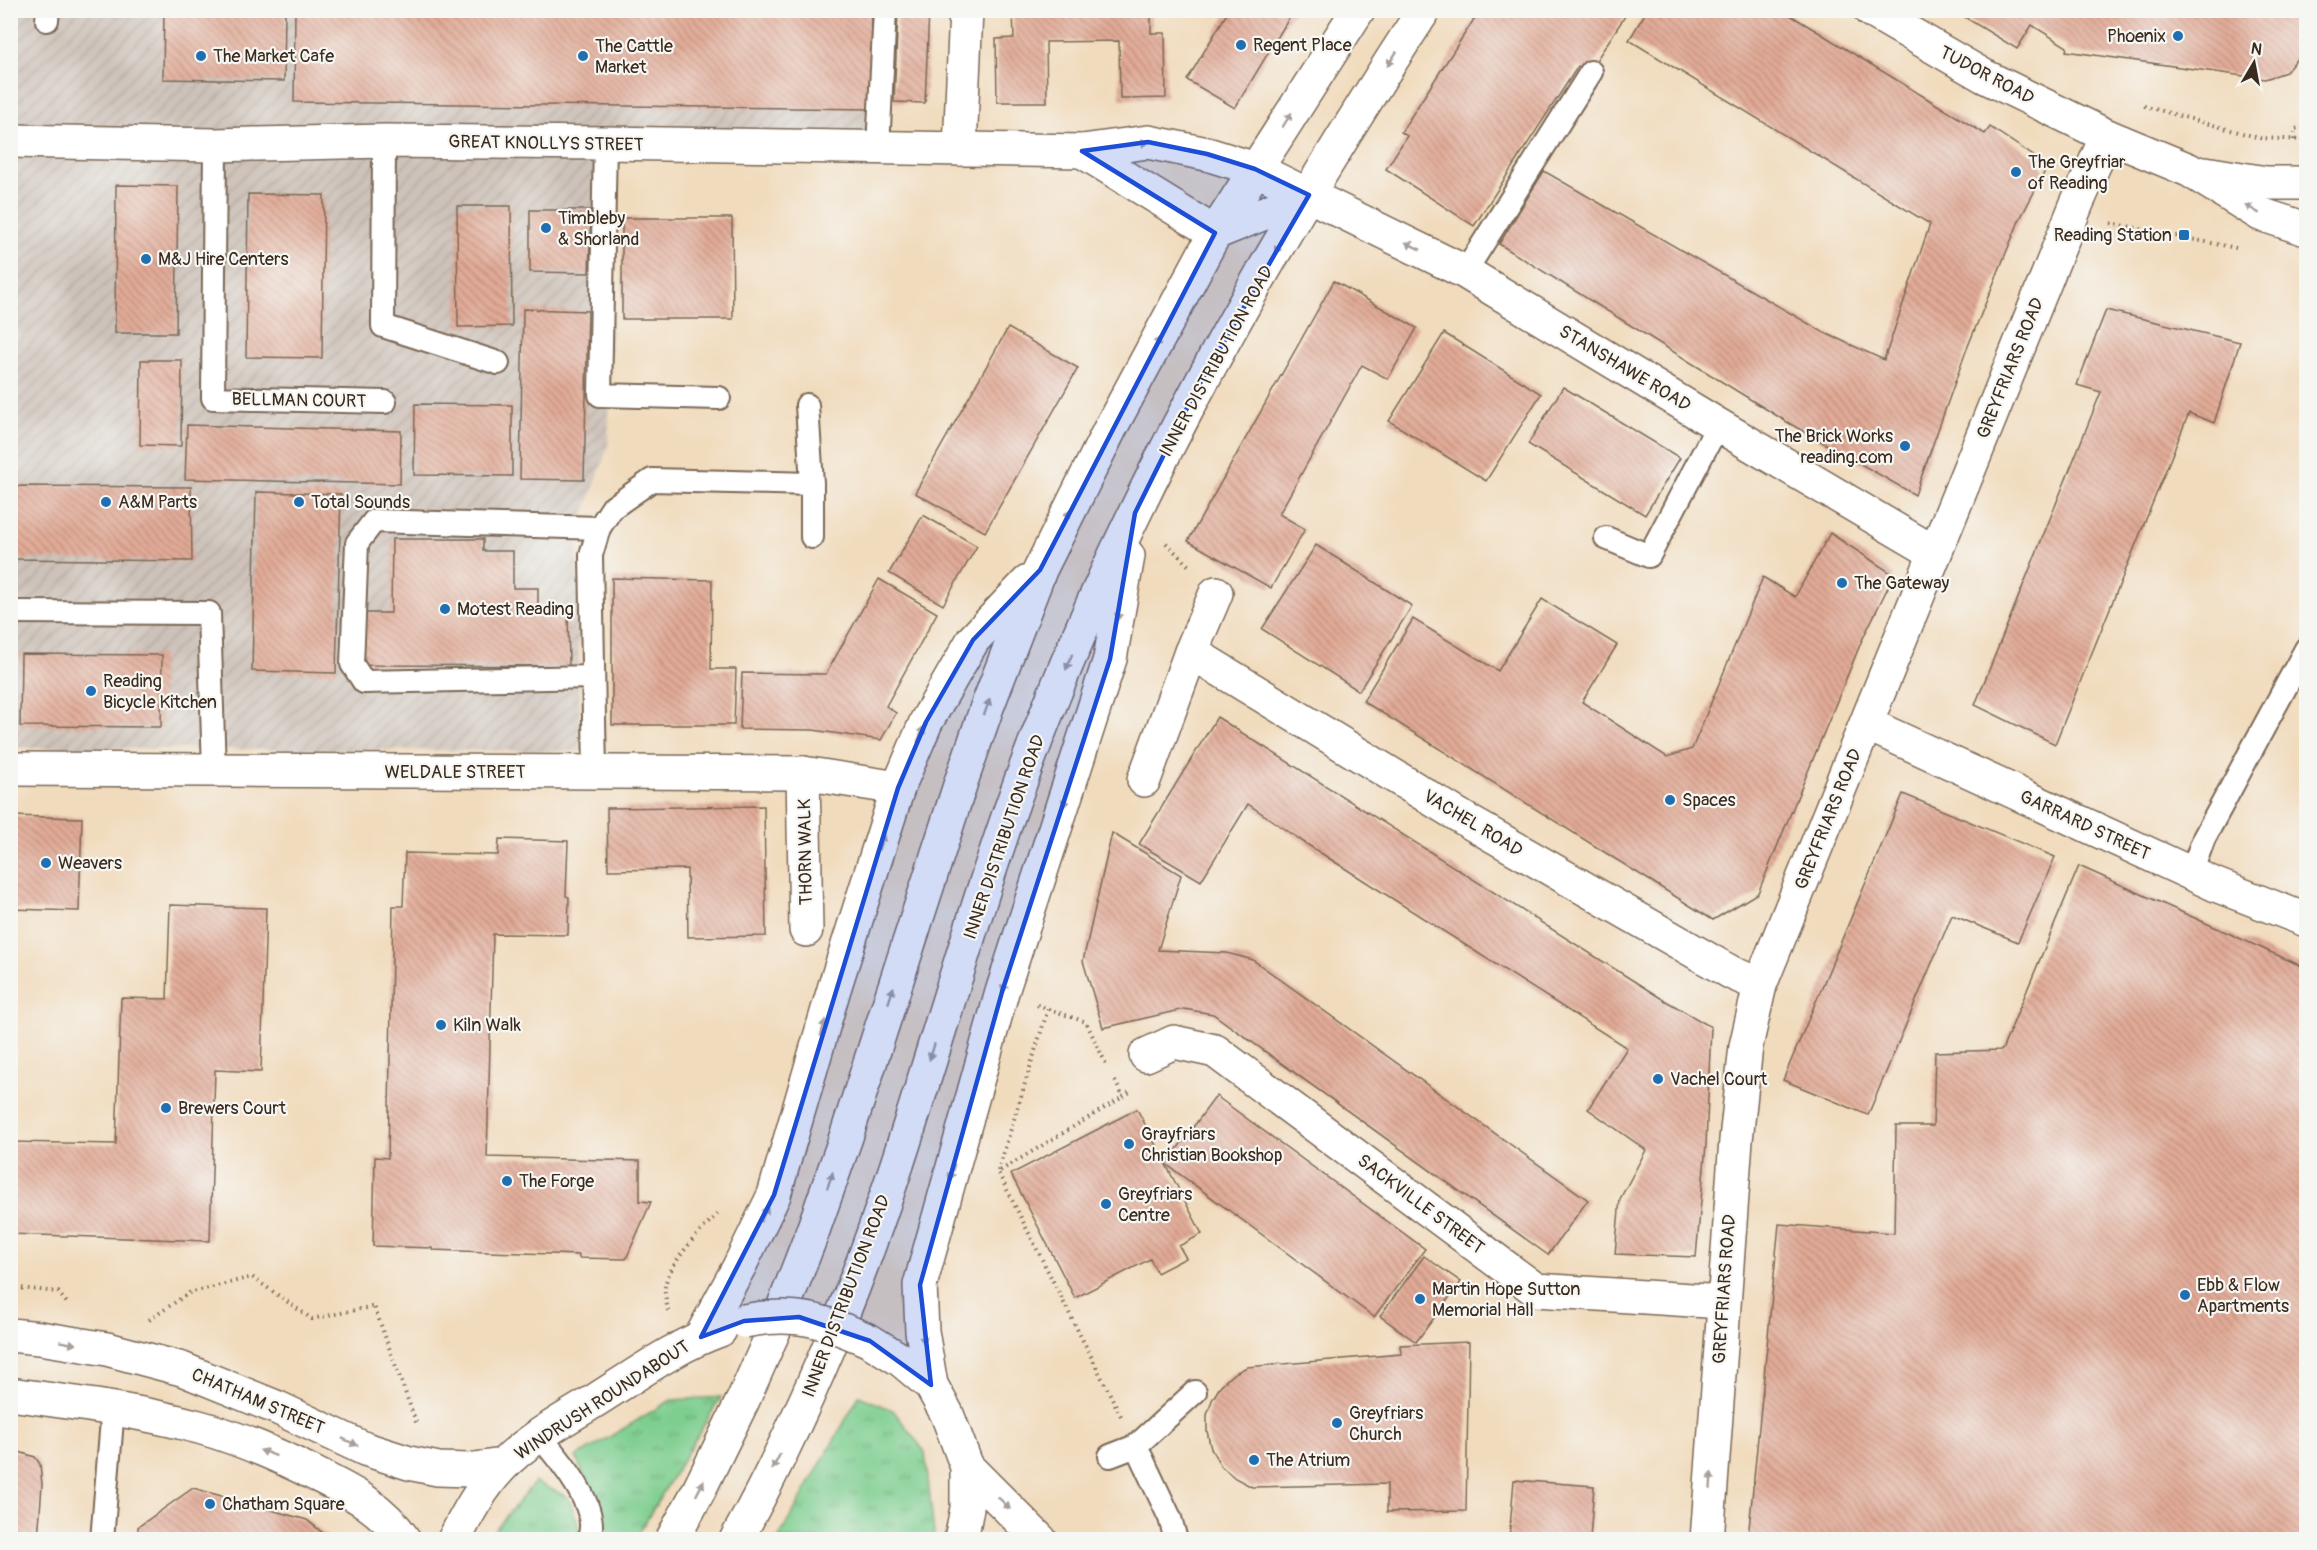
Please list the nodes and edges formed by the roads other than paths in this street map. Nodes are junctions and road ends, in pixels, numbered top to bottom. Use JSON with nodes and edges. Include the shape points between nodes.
{"nodes":[{"id":1,"x":885,"y":10,"type":"edge"},
{"id":2,"x":966,"y":10,"type":"edge"},
{"id":3,"x":1358,"y":10,"type":"edge"},
{"id":4,"x":1424,"y":10,"type":"edge"},
{"id":5,"x":1870,"y":10,"type":"edge"},
{"id":6,"x":1591,"y":72,"type":"dead end"},
{"id":7,"x":2107,"y":136,"type":"junction"},
{"id":8,"x":10,"y":141,"type":"edge"},
{"id":9,"x":384,"y":141,"type":"junction"},
{"id":10,"x":604,"y":143,"type":"junction"},
{"id":11,"x":215,"y":145,"type":"junction"},
{"id":12,"x":879,"y":148,"type":"junction"},
{"id":13,"x":960,"y":149,"type":"junction"},
{"id":14,"x":1082,"y":151,"type":"junction"},
{"id":15,"x":1256,"y":169,"type":"junction"},
{"id":16,"x":2189,"y":170,"type":"junction"},
{"id":17,"x":2307,"y":183,"type":"edge"},
{"id":18,"x":1309,"y":195,"type":"junction"},
{"id":19,"x":2307,"y":229,"type":"edge"},
{"id":20,"x":1215,"y":233,"type":"junction"},
{"id":21,"x":1465,"y":272,"type":"junction"},
{"id":22,"x":498,"y":363,"type":"dead end"},
{"id":23,"x":720,"y":398,"type":"dead end"},
{"id":24,"x":385,"y":402,"type":"dead end"},
{"id":25,"x":807,"y":405,"type":"dead end"},
{"id":26,"x":1718,"y":425,"type":"junction"},
{"id":27,"x":812,"y":484,"type":"junction"},
{"id":28,"x":1135,"y":513,"type":"junction"},
{"id":29,"x":599,"y":528,"type":"junction"},
{"id":30,"x":812,"y":537,"type":"dead end"},
{"id":31,"x":1606,"y":538,"type":"dead end"},
{"id":32,"x":1935,"y":553,"type":"junction"},
{"id":33,"x":1040,"y":570,"type":"junction"},
{"id":34,"x":1216,"y":593,"type":"road end"},
{"id":35,"x":10,"y":612,"type":"edge"},
{"id":36,"x":2307,"y":649,"type":"edge"},
{"id":37,"x":1191,"y":652,"type":"junction"},
{"id":38,"x":593,"y":677,"type":"junction"},
{"id":39,"x":1867,"y":724,"type":"junction"},
{"id":40,"x":10,"y":769,"type":"edge"},
{"id":41,"x":214,"y":771,"type":"junction"},
{"id":42,"x":595,"y":772,"type":"junction"},
{"id":43,"x":803,"y":773,"type":"junction"},
{"id":44,"x":1144,"y":780,"type":"dead end"},
{"id":45,"x":898,"y":788,"type":"junction"},
{"id":46,"x":2191,"y":873,"type":"junction"},
{"id":47,"x":2307,"y":920,"type":"edge"},
{"id":48,"x":806,"y":930,"type":"dead end"},
{"id":49,"x":1760,"y":986,"type":"junction"},
{"id":50,"x":1146,"y":1055,"type":"road end"},
{"id":51,"x":1723,"y":1302,"type":"junction"},
{"id":52,"x":10,"y":1335,"type":"edge"},
{"id":53,"x":687,"y":1344,"type":"junction"},
{"id":54,"x":931,"y":1385,"type":"junction"},
{"id":55,"x":1195,"y":1392,"type":"dead end"},
{"id":56,"x":10,"y":1394,"type":"edge"},
{"id":57,"x":114,"y":1408,"type":"junction"},
{"id":58,"x":539,"y":1437,"type":"junction"},
{"id":59,"x":1136,"y":1446,"type":"junction"},
{"id":60,"x":1110,"y":1456,"type":"dead end"},
{"id":61,"x":502,"y":1466,"type":"junction"},
{"id":62,"x":967,"y":1467,"type":"junction"},
{"id":63,"x":102,"y":1539,"type":"edge"},
{"id":64,"x":404,"y":1539,"type":"edge"},
{"id":65,"x":454,"y":1539,"type":"edge"},
{"id":66,"x":588,"y":1539,"type":"edge"},
{"id":67,"x":672,"y":1539,"type":"edge"},
{"id":68,"x":736,"y":1539,"type":"edge"},
{"id":69,"x":961,"y":1539,"type":"edge"},
{"id":70,"x":1040,"y":1539,"type":"edge"},
{"id":71,"x":1176,"y":1539,"type":"edge"},
{"id":72,"x":1707,"y":1539,"type":"edge"}],
"edges":[{"from":1,"to":12,"type":"lane"},
{"from":2,"to":13,"type":"street"},
{"from":15,"to":3,"type":"street","one_way":true},
{"from":4,"to":18,"type":"street","name":"INNER DISTRIBUTION ROAD","one_way":true},
{"from":5,"to":7,"type":"street","name":"TUDOR ROAD","via":[[1984,76]]},
{"from":6,"to":21,"type":"lane"},
{"from":7,"to":16,"type":"street","name":"TUDOR ROAD"},
{"from":7,"to":32,"type":"street","name":"GREYFRIARS ROAD"},
{"from":8,"to":11,"type":"street","name":"GREAT KNOLLYS STREET"},
{"from":9,"to":10,"type":"street","name":"GREAT KNOLLYS STREET"},
{"from":9,"to":11,"type":"street","name":"GREAT KNOLLYS STREET"},
{"from":9,"to":22,"type":"lane","via":[[383,326]]},
{"from":10,"to":12,"type":"street","name":"GREAT KNOLLYS STREET"},
{"from":10,"to":23,"type":"lane","via":[[600,395]]},
{"from":11,"to":24,"type":"lane","name":"BELLMAN COURT","via":[[213,398]]},
{"from":12,"to":13,"type":"street","name":"GREAT KNOLLYS STREET"},
{"from":13,"to":14,"type":"street","name":"GREAT KNOLLYS STREET"},
{"from":14,"to":15,"type":"street","name":"GREAT KNOLLYS STREET","one_way":true,"via":[[1148,142]]},
{"from":14,"to":20,"type":"street"},
{"from":15,"to":18,"type":"street","name":"GREAT KNOLLYS STREET"},
{"from":15,"to":20,"type":"street"},
{"from":16,"to":17,"type":"street","via":[[2266,183]]},
{"from":19,"to":16,"type":"street","one_way":true,"via":[[2260,214]]},
{"from":18,"to":20,"type":"street"},
{"from":21,"to":18,"type":"street","name":"STANSHAWE ROAD","one_way":true},
{"from":18,"to":28,"type":"street","name":"INNER DISTRIBUTION ROAD","one_way":true,"via":[[1195,392]]},
{"from":33,"to":20,"type":"street","one_way":true},
{"from":21,"to":26,"type":"street","name":"STANSHAWE ROAD"},
{"from":25,"to":27,"type":"lane"},
{"from":26,"to":31,"type":"lane","via":[[1649,556]]},
{"from":26,"to":32,"type":"street","name":"STANSHAWE ROAD"},
{"from":27,"to":29,"type":"lane","via":[[652,480],[612,508]]},
{"from":27,"to":30,"type":"lane"},
{"from":28,"to":54,"type":"street","one_way":true,"via":[[1110,659],[1002,993],[920,1285],[922,1331]]},
{"from":28,"to":68,"type":"street","name":"INNER DISTRIBUTION ROAD","one_way":true,"via":[[1084,625],[1015,796],[843,1315],[802,1409]]},
{"from":29,"to":38,"type":"lane","via":[[591,555]]},
{"from":29,"to":38,"type":"lane","via":[[374,521],[357,543],[352,664],[364,682]]},
{"from":32,"to":39,"type":"street","name":"GREYFRIARS ROAD"},
{"from":45,"to":33,"type":"street","one_way":true,"via":[[926,722],[973,640]]},
{"from":67,"to":33,"type":"street","one_way":true,"via":[[743,1400],[811,1236],[964,771]]},
{"from":34,"to":37,"type":"street"},
{"from":35,"to":41,"type":"lane","via":[[209,613]]},
{"from":36,"to":46,"type":"lane","via":[[2204,838]]},
{"from":37,"to":44,"type":"street"},
{"from":37,"to":49,"type":"street","name":"VACHEL ROAD","via":[[1471,823]]},
{"from":38,"to":42,"type":"lane"},
{"from":39,"to":46,"type":"street","name":"GARRARD STREET"},
{"from":39,"to":49,"type":"street","name":"GREYFRIARS ROAD"},
{"from":40,"to":41,"type":"street","name":"WELDALE STREET"},
{"from":41,"to":42,"type":"street","name":"WELDALE STREET"},
{"from":42,"to":43,"type":"street","name":"WELDALE STREET"},
{"from":43,"to":45,"type":"street","name":"WELDALE STREET"},
{"from":43,"to":48,"type":"street","name":"THORN WALK"},
{"from":53,"to":45,"type":"street","one_way":true,"via":[[739,1267],[774,1194]]},
{"from":46,"to":47,"type":"street","name":"GARRARD STREET"},
{"from":49,"to":51,"type":"street","name":"GREYFRIARS ROAD","via":[[1746,1047]]},
{"from":50,"to":51,"type":"street","name":"SACKVILLE STREET","via":[[1174,1042],[1215,1051],[1536,1290]]},
{"from":72,"to":51,"type":"street","name":"GREYFRIARS ROAD","one_way":true},
{"from":52,"to":61,"type":"street","name":"CHATHAM STREET","one_way":true,"via":[[107,1350],[182,1369],[365,1449],[409,1463],[438,1469]]},
{"from":53,"to":54,"type":"street","name":"WINDRUSH ROUNDABOUT","bridge":true,"via":[[744,1321],[769,1316],[800,1317],[829,1323],[870,1341]]},
{"from":53,"to":58,"type":"street","name":"WINDRUSH ROUNDABOUT"},
{"from":54,"to":62,"type":"street","name":"WINDRUSH ROUNDABOUT","via":[[960,1443]]},
{"from":55,"to":59,"type":"lane"},
{"from":56,"to":57,"type":"street"},
{"from":57,"to":63,"type":"lane"},
{"from":64,"to":57,"type":"street","one_way":true,"via":[[381,1513],[356,1494],[285,1459],[200,1427]]},
{"from":58,"to":61,"type":"street","name":"WINDRUSH ROUNDABOUT"},
{"from":58,"to":66,"type":"lane","via":[[557,1456],[588,1509],[592,1532]]},
{"from":59,"to":60,"type":"lane"},
{"from":59,"to":71,"type":"lane"},
{"from":61,"to":65,"type":"street","name":"WINDRUSH ROUNDABOUT","via":[[481,1491]]},
{"from":62,"to":69,"type":"street","name":"WINDRUSH ROUNDABOUT","via":[[967,1508]]},
{"from":62,"to":70,"type":"street","one_way":true}]}
